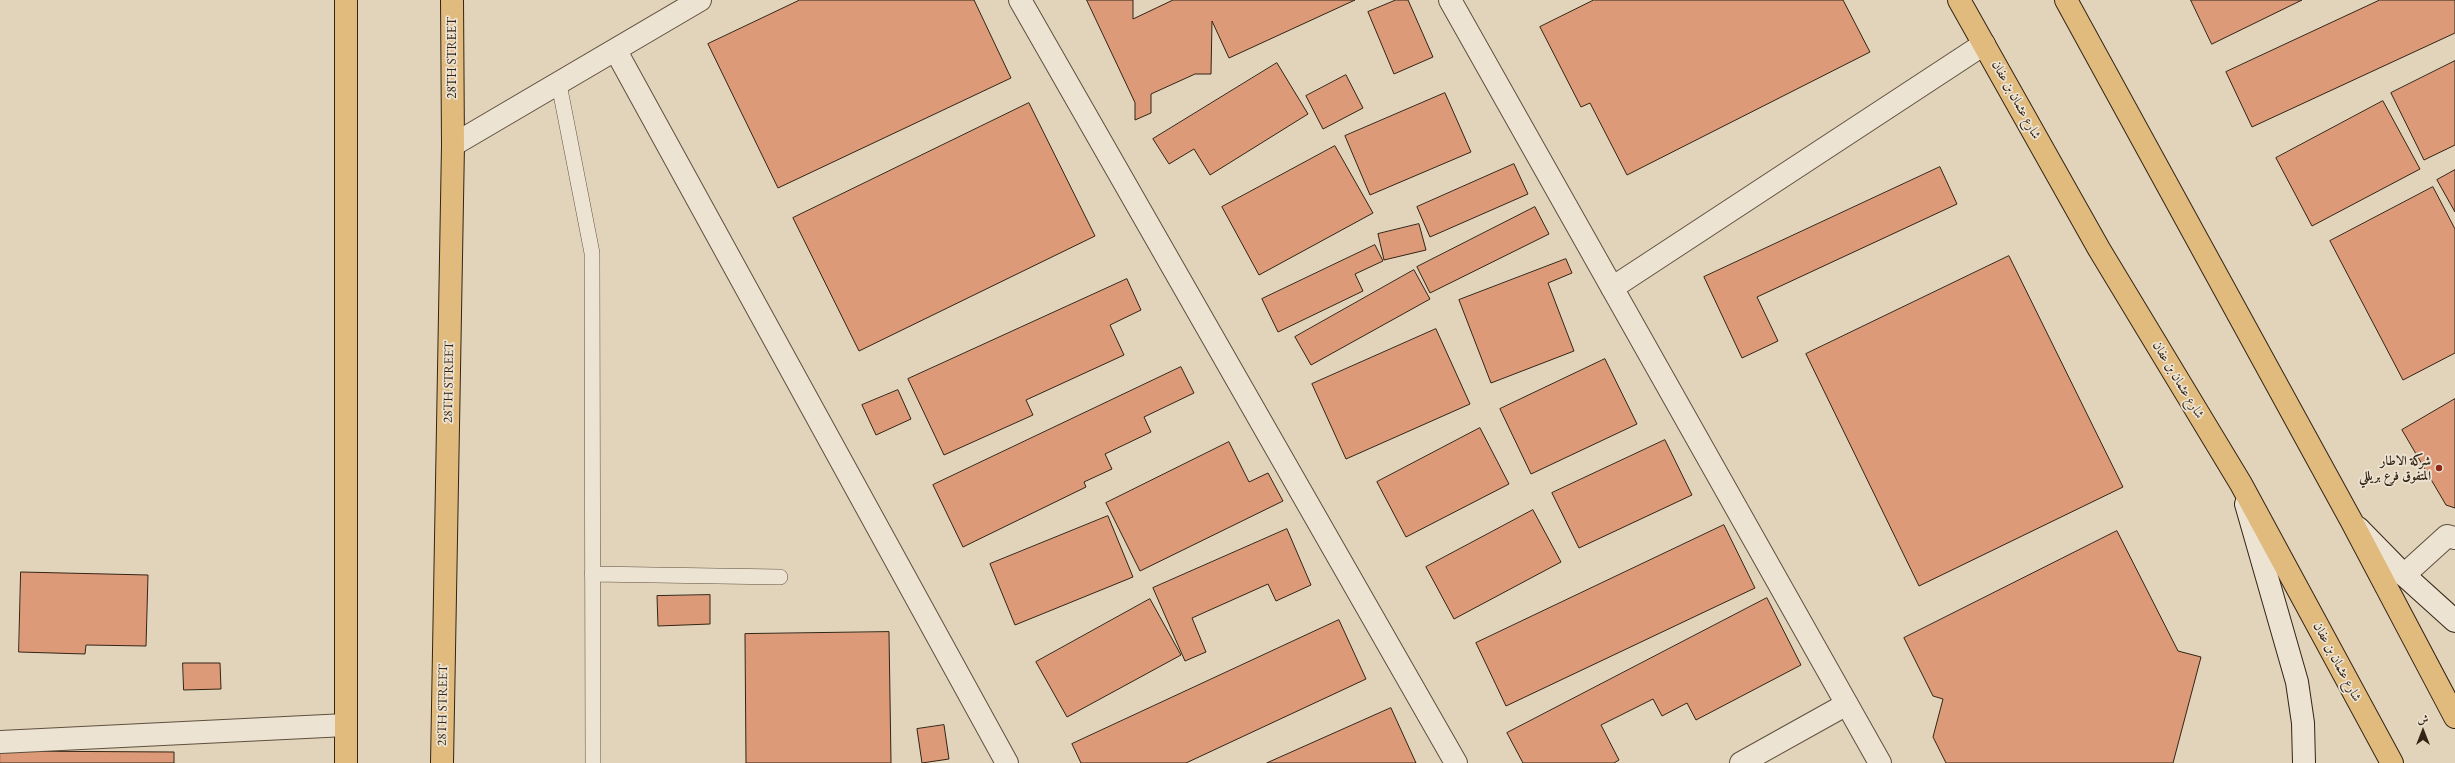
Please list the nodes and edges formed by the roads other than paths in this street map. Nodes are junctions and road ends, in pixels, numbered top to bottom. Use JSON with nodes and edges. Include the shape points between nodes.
{"nodes":[{"id":1,"x":346,"y":0,"type":"edge"},
{"id":2,"x":452,"y":0,"type":"edge"},
{"id":3,"x":700,"y":0,"type":"edge"},
{"id":4,"x":1020,"y":0,"type":"edge"},
{"id":5,"x":1450,"y":0,"type":"edge"},
{"id":6,"x":1959,"y":0,"type":"edge"},
{"id":7,"x":2066,"y":0,"type":"edge"},
{"id":8,"x":1984,"y":44,"type":"junction"},
{"id":9,"x":616,"y":51,"type":"junction"},
{"id":10,"x":559,"y":84,"type":"junction"},
{"id":11,"x":453,"y":145,"type":"junction"},
{"id":12,"x":1612,"y":288,"type":"junction"},
{"id":13,"x":2241,"y":484,"type":"junction"},
{"id":14,"x":2352,"y":522,"type":"junction"},
{"id":15,"x":2455,"y":538,"type":"edge"},
{"id":16,"x":592,"y":574,"type":"junction"},
{"id":17,"x":2404,"y":575,"type":"junction"},
{"id":18,"x":780,"y":577,"type":"dead end"},
{"id":19,"x":2455,"y":621,"type":"edge"},
{"id":20,"x":1847,"y":704,"type":"junction"},
{"id":21,"x":2455,"y":717,"type":"edge"},
{"id":22,"x":346,"y":725,"type":"junction"},
{"id":23,"x":0,"y":742,"type":"edge"},
{"id":24,"x":346,"y":763,"type":"edge"},
{"id":25,"x":442,"y":763,"type":"edge"},
{"id":26,"x":593,"y":763,"type":"edge"},
{"id":27,"x":1007,"y":763,"type":"edge"},
{"id":28,"x":1456,"y":763,"type":"edge"},
{"id":29,"x":1741,"y":763,"type":"edge"},
{"id":30,"x":1880,"y":763,"type":"edge"},
{"id":31,"x":2304,"y":763,"type":"edge"},
{"id":32,"x":2392,"y":763,"type":"edge"}],
"edges":[{"from":1,"to":22,"type":"main road"},
{"from":2,"to":11,"type":"main road","name":"28TH STREET"},
{"from":3,"to":9,"type":"street"},
{"from":4,"to":28,"type":"street"},
{"from":5,"to":12,"type":"street"},
{"from":6,"to":8,"type":"main road","name":"شارع عثمان بن عفان"},
{"from":7,"to":14,"type":"main road"},
{"from":8,"to":12,"type":"street"},
{"from":8,"to":13,"type":"main road","name":"شارع عثمان بن عفان","via":[[2099,249]]},
{"from":9,"to":10,"type":"street"},
{"from":9,"to":27,"type":"street"},
{"from":10,"to":11,"type":"street"},
{"from":10,"to":16,"type":"lane","via":[[592,253]]},
{"from":11,"to":25,"type":"main road","name":"28TH STREET"},
{"from":12,"to":20,"type":"street"},
{"from":13,"to":31,"type":"street","via":[[2297,682],[2303,723]]},
{"from":13,"to":32,"type":"main road","name":"شارع عثمان بن عفان"},
{"from":14,"to":17,"type":"street"},
{"from":14,"to":21,"type":"main road"},
{"from":15,"to":17,"type":"street","via":[[2447,536]]},
{"from":16,"to":18,"type":"lane"},
{"from":16,"to":26,"type":"lane"},
{"from":17,"to":19,"type":"street"},
{"from":20,"to":29,"type":"street"},
{"from":20,"to":30,"type":"street"},
{"from":22,"to":23,"type":"street"},
{"from":22,"to":24,"type":"main road"}]}
